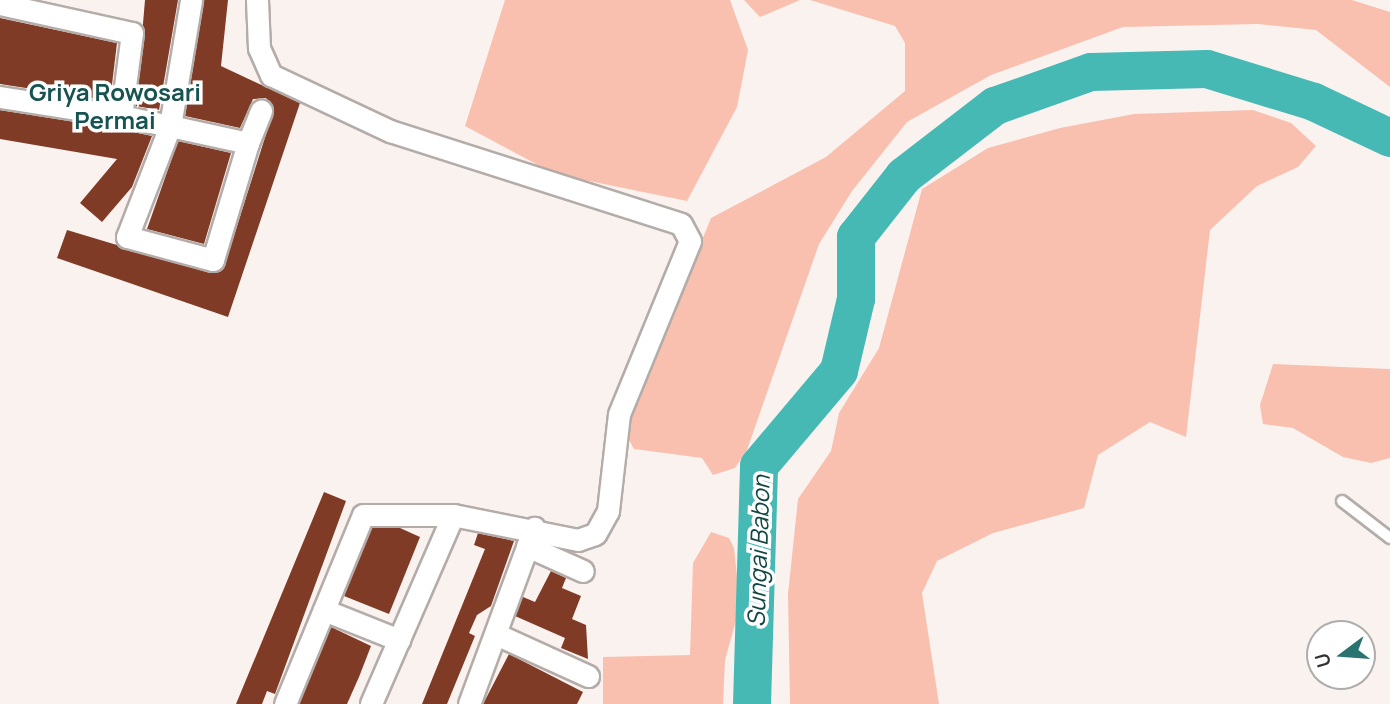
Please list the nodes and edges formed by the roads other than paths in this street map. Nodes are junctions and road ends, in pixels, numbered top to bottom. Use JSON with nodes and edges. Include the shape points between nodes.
{"nodes":[{"id":1,"x":191,"y":0,"type":"edge"},
{"id":2,"x":257,"y":0,"type":"edge"},
{"id":3,"x":0,"y":4,"type":"edge"},
{"id":4,"x":0,"y":97,"type":"edge"},
{"id":5,"x":261,"y":110,"type":"dead end"},
{"id":6,"x":121,"y":116,"type":"junction"},
{"id":7,"x":170,"y":126,"type":"junction"},
{"id":8,"x":248,"y":143,"type":"junction"},
{"id":9,"x":1342,"y":501,"type":"dead end"},
{"id":10,"x":453,"y":515,"type":"junction"},
{"id":11,"x":531,"y":537,"type":"junction"},
{"id":12,"x":1390,"y":538,"type":"edge"},
{"id":13,"x":583,"y":571,"type":"dead end"},
{"id":14,"x":324,"y":610,"type":"junction"},
{"id":15,"x":498,"y":635,"type":"junction"},
{"id":16,"x":399,"y":640,"type":"junction"},
{"id":17,"x":588,"y":676,"type":"dead end"},
{"id":18,"x":285,"y":704,"type":"edge"},
{"id":19,"x":371,"y":704,"type":"edge"},
{"id":20,"x":469,"y":704,"type":"edge"}],
"edges":[{"from":1,"to":7,"type":"street"},
{"from":2,"to":11,"type":"street","via":[[259,48],[271,75],[390,131],[681,224],[690,241],[619,414],[608,511],[595,534],[578,540]]},
{"from":3,"to":6,"type":"street","via":[[132,33]]},
{"from":4,"to":6,"type":"street"},
{"from":5,"to":8,"type":"street"},
{"from":6,"to":7,"type":"street"},
{"from":7,"to":8,"type":"street"},
{"from":7,"to":8,"type":"street","via":[[127,233],[137,244],[212,260]]},
{"from":9,"to":12,"type":"lane"},
{"from":10,"to":11,"type":"street"},
{"from":10,"to":14,"type":"street","via":[[363,515]]},
{"from":10,"to":16,"type":"street"},
{"from":11,"to":13,"type":"street"},
{"from":11,"to":15,"type":"street"},
{"from":14,"to":16,"type":"street"},
{"from":14,"to":18,"type":"street"},
{"from":15,"to":17,"type":"street"},
{"from":15,"to":20,"type":"street"},
{"from":16,"to":19,"type":"street"}]}
